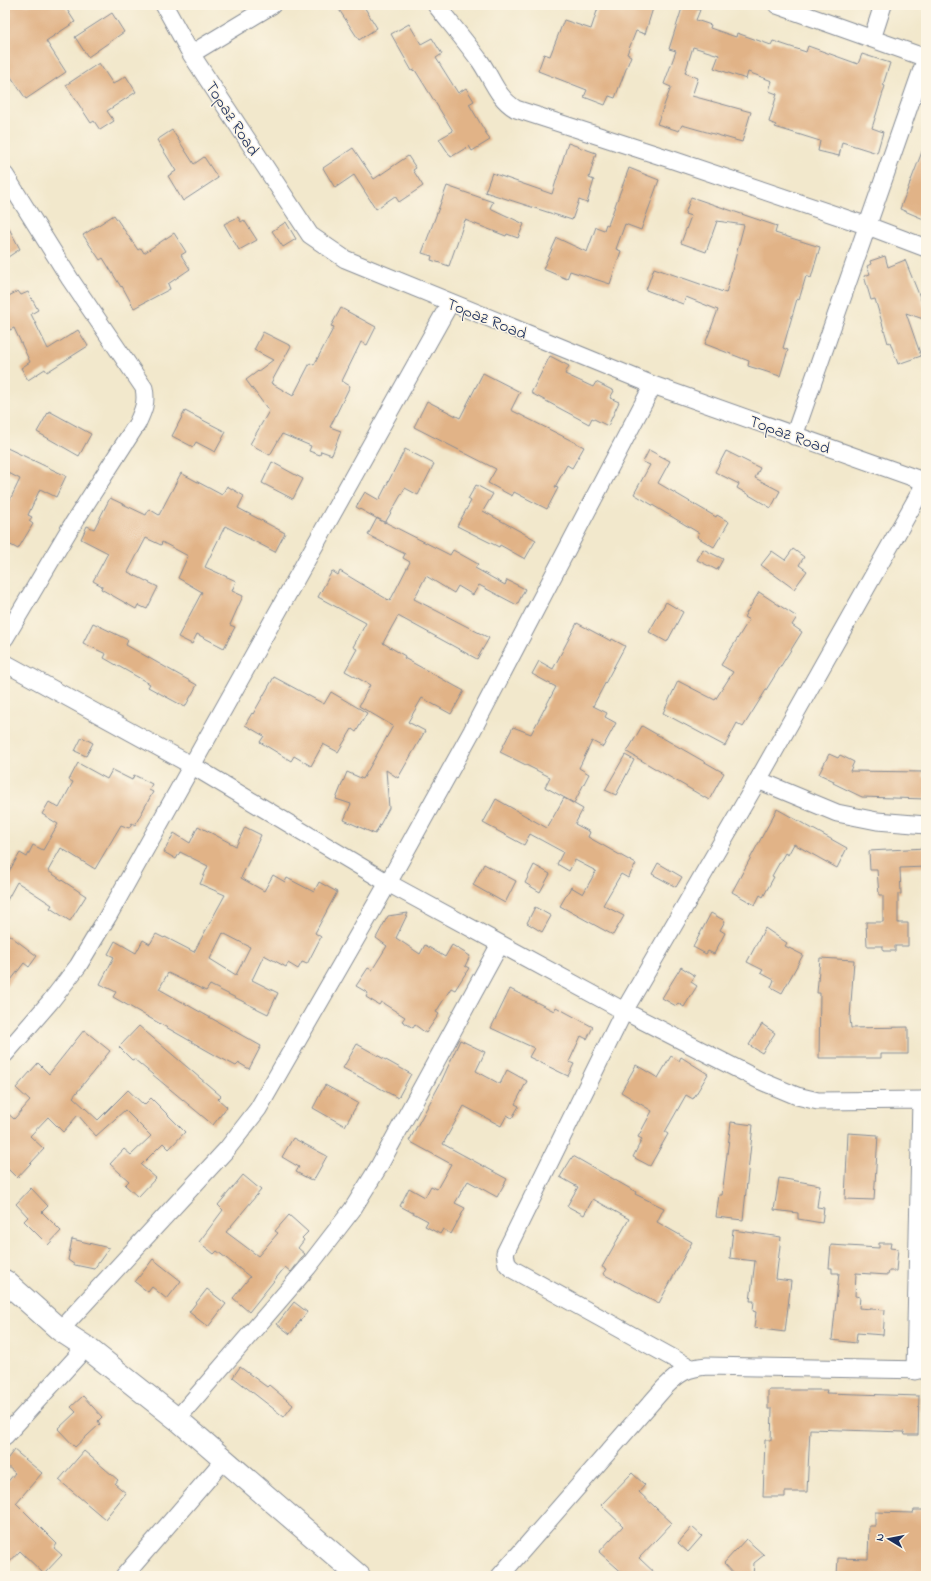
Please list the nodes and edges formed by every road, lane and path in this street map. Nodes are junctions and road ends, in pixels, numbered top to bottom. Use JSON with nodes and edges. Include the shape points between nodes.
{"nodes":[{"id":1,"x":164,"y":5,"type":"edge"},
{"id":2,"x":272,"y":5,"type":"edge"},
{"id":3,"x":436,"y":5,"type":"edge"},
{"id":4,"x":777,"y":5,"type":"edge"},
{"id":5,"x":883,"y":5,"type":"edge"},
{"id":6,"x":872,"y":39,"type":"junction"},
{"id":7,"x":191,"y":54,"type":"junction"},
{"id":8,"x":926,"y":58,"type":"edge"},
{"id":9,"x":5,"y":175,"type":"edge"},
{"id":10,"x":868,"y":226,"type":"junction"},
{"id":11,"x":926,"y":248,"type":"edge"},
{"id":12,"x":450,"y":303,"type":"junction"},
{"id":13,"x":653,"y":385,"type":"junction"},
{"id":14,"x":794,"y":436,"type":"junction"},
{"id":15,"x":926,"y":482,"type":"edge"},
{"id":16,"x":5,"y":638,"type":"edge"},
{"id":17,"x":5,"y":663,"type":"edge"},
{"id":18,"x":193,"y":766,"type":"junction"},
{"id":19,"x":758,"y":780,"type":"junction"},
{"id":20,"x":926,"y":825,"type":"edge"},
{"id":21,"x":388,"y":883,"type":"junction"},
{"id":22,"x":500,"y":944,"type":"junction"},
{"id":23,"x":624,"y":1012,"type":"junction"},
{"id":24,"x":5,"y":1054,"type":"edge"},
{"id":25,"x":923,"y":1100,"type":"edge"},
{"id":26,"x":5,"y":1281,"type":"edge"},
{"id":27,"x":60,"y":1330,"type":"junction"},
{"id":28,"x":86,"y":1347,"type":"junction"},
{"id":29,"x":690,"y":1368,"type":"junction"},
{"id":30,"x":921,"y":1370,"type":"edge"},
{"id":31,"x":177,"y":1419,"type":"junction"},
{"id":32,"x":5,"y":1436,"type":"edge"},
{"id":33,"x":224,"y":1460,"type":"junction"},
{"id":34,"x":124,"y":1576,"type":"edge"},
{"id":35,"x":359,"y":1576,"type":"edge"},
{"id":36,"x":500,"y":1576,"type":"edge"}],
"edges":[{"from":1,"to":7,"type":"street","name":"Topaz Road"},
{"from":2,"to":7,"type":"street"},
{"from":3,"to":10,"type":"street","via":[[481,62],[506,104]]},
{"from":4,"to":6,"type":"street"},
{"from":5,"to":6,"type":"street"},
{"from":6,"to":8,"type":"street"},
{"from":7,"to":12,"type":"street","name":"Topaz Road","via":[[310,235],[345,259]]},
{"from":8,"to":10,"type":"street"},
{"from":9,"to":16,"type":"street","via":[[70,279],[144,388],[146,400],[137,424],[69,530]]},
{"from":10,"to":11,"type":"street"},
{"from":10,"to":14,"type":"street"},
{"from":12,"to":13,"type":"street","name":"Topaz Road"},
{"from":12,"to":18,"type":"street"},
{"from":13,"to":14,"type":"street","name":"Topaz Road"},
{"from":13,"to":21,"type":"street","via":[[472,731]]},
{"from":14,"to":15,"type":"street","name":"Topaz Road"},
{"from":15,"to":19,"type":"street"},
{"from":17,"to":18,"type":"street"},
{"from":18,"to":21,"type":"street"},
{"from":18,"to":24,"type":"street","via":[[78,966]]},
{"from":19,"to":20,"type":"street","via":[[837,813],[877,821]]},
{"from":19,"to":23,"type":"street"},
{"from":21,"to":22,"type":"street"},
{"from":21,"to":27,"type":"street","via":[[245,1128]]},
{"from":22,"to":23,"type":"street"},
{"from":22,"to":31,"type":"street","via":[[378,1168],[352,1210],[308,1267]]},
{"from":23,"to":25,"type":"street","via":[[796,1096],[818,1101],[844,1102]]},
{"from":23,"to":29,"type":"street","via":[[505,1253],[507,1264]]},
{"from":25,"to":30,"type":"street"},
{"from":26,"to":27,"type":"street"},
{"from":27,"to":28,"type":"street"},
{"from":28,"to":31,"type":"street"},
{"from":28,"to":32,"type":"street"},
{"from":29,"to":30,"type":"street","via":[[707,1366]]},
{"from":29,"to":36,"type":"street","via":[[676,1375],[664,1388]]},
{"from":31,"to":33,"type":"street"},
{"from":33,"to":34,"type":"street"},
{"from":33,"to":35,"type":"street"}]}
